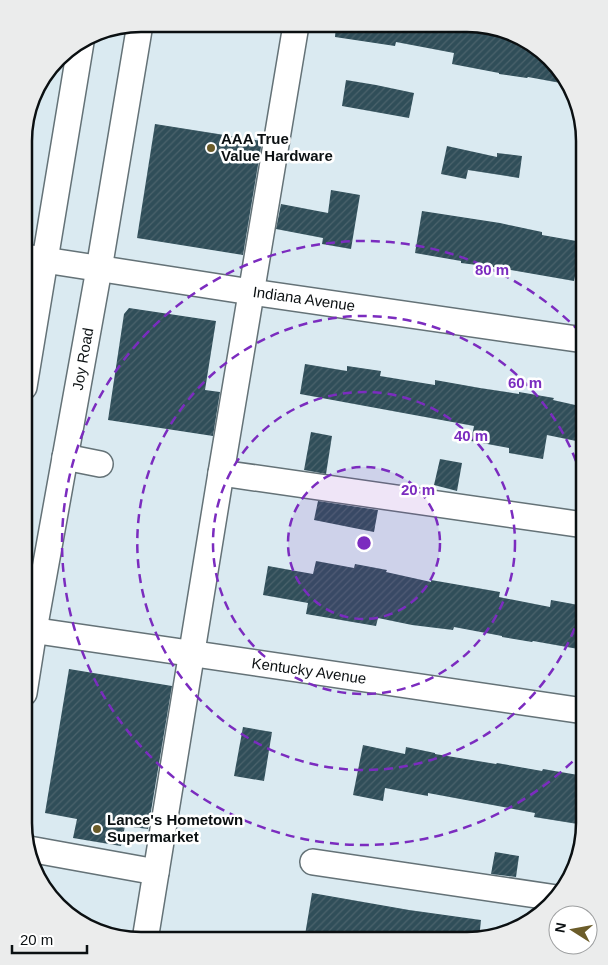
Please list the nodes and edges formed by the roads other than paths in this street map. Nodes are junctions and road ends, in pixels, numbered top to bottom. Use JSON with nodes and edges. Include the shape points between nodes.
{"nodes":[{"id":1,"x":138,"y":33,"type":"edge"},
{"id":2,"x":295,"y":33,"type":"edge"},
{"id":3,"x":79,"y":52,"type":"edge"},
{"id":4,"x":35,"y":258,"type":"edge"},
{"id":5,"x":99,"y":269,"type":"junction"},
{"id":6,"x":252,"y":292,"type":"junction"},
{"id":7,"x":32,"y":293,"type":"edge"},
{"id":8,"x":576,"y":339,"type":"edge"},
{"id":9,"x":65,"y":457,"type":"junction"},
{"id":10,"x":100,"y":464,"type":"dead end"},
{"id":11,"x":217,"y":482,"type":"junction"},
{"id":12,"x":575,"y":524,"type":"edge"},
{"id":13,"x":32,"y":615,"type":"edge"},
{"id":14,"x":32,"y":629,"type":"edge"},
{"id":15,"x":192,"y":654,"type":"junction"},
{"id":16,"x":575,"y":710,"type":"edge"},
{"id":17,"x":36,"y":850,"type":"edge"},
{"id":18,"x":313,"y":862,"type":"dead end"},
{"id":19,"x":156,"y":872,"type":"junction"},
{"id":20,"x":547,"y":897,"type":"edge"},
{"id":21,"x":146,"y":932,"type":"edge"}],
"edges":[{"from":1,"to":5,"type":"street","name":"Joy Road"},
{"from":2,"to":6,"type":"street"},
{"from":3,"to":4,"type":"street"},
{"from":4,"to":5,"type":"street","name":"Indiana Avenue"},
{"from":4,"to":7,"type":"street"},
{"from":5,"to":6,"type":"street","name":"Indiana Avenue"},
{"from":5,"to":9,"type":"street","name":"Joy Road"},
{"from":6,"to":8,"type":"street","name":"Indiana Avenue"},
{"from":6,"to":11,"type":"street"},
{"from":9,"to":10,"type":"street"},
{"from":9,"to":13,"type":"street","name":"Joy Road"},
{"from":11,"to":12,"type":"street"},
{"from":11,"to":15,"type":"street"},
{"from":14,"to":15,"type":"street","name":"Kentucky Avenue"},
{"from":15,"to":16,"type":"street","name":"Kentucky Avenue"},
{"from":15,"to":19,"type":"street"},
{"from":17,"to":19,"type":"street"},
{"from":18,"to":20,"type":"street"},
{"from":19,"to":21,"type":"street"}]}
